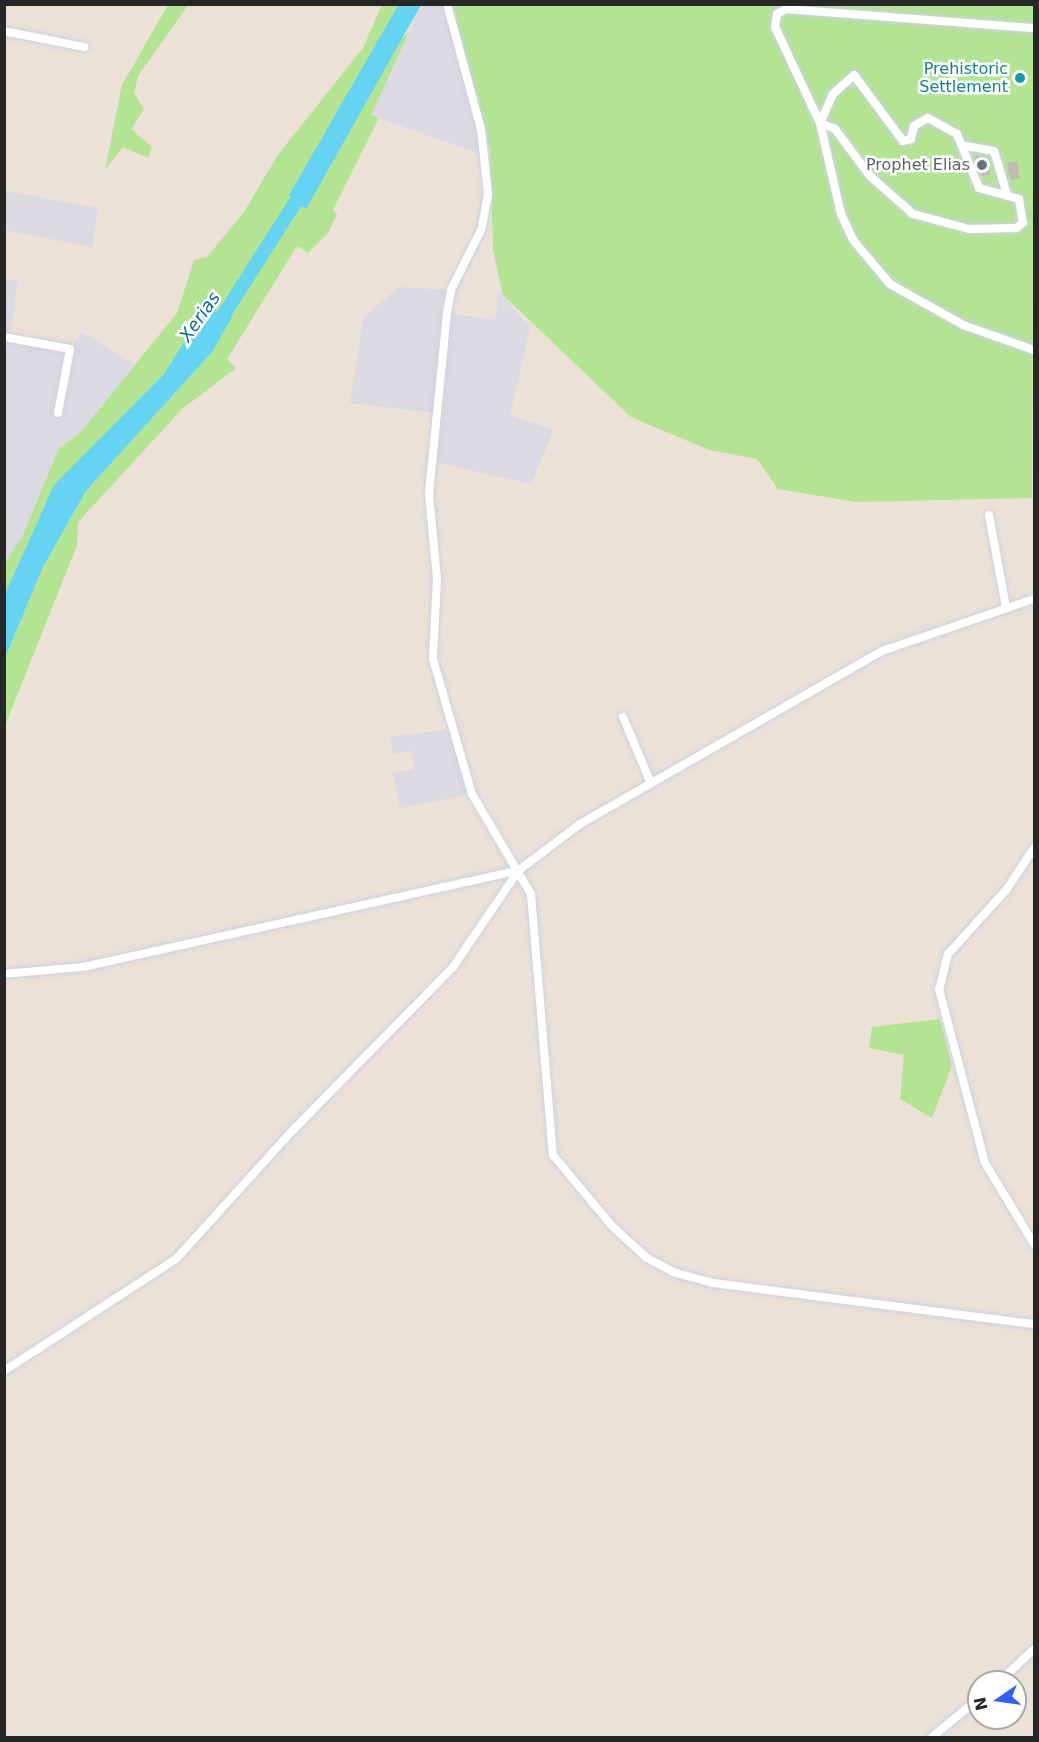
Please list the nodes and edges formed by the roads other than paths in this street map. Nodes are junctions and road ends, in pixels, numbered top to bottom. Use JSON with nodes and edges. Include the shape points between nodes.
{"nodes":[{"id":1,"x":447,"y":4,"type":"edge"},
{"id":2,"x":1035,"y":28,"type":"edge"},
{"id":3,"x":4,"y":31,"type":"edge"},
{"id":4,"x":84,"y":47,"type":"dead end"},
{"id":5,"x":820,"y":123,"type":"junction"},
{"id":6,"x":966,"y":146,"type":"junction"},
{"id":7,"x":1006,"y":191,"type":"junction"},
{"id":8,"x":4,"y":337,"type":"edge"},
{"id":9,"x":1035,"y":350,"type":"edge"},
{"id":10,"x":58,"y":413,"type":"dead end"},
{"id":11,"x":989,"y":515,"type":"dead end"},
{"id":12,"x":1035,"y":599,"type":"edge"},
{"id":13,"x":1006,"y":608,"type":"junction"},
{"id":14,"x":623,"y":717,"type":"dead end"},
{"id":15,"x":650,"y":781,"type":"junction"},
{"id":16,"x":1035,"y":848,"type":"edge"},
{"id":17,"x":519,"y":870,"type":"junction"},
{"id":18,"x":4,"y":974,"type":"edge"},
{"id":19,"x":1035,"y":1244,"type":"edge"},
{"id":20,"x":1035,"y":1324,"type":"edge"},
{"id":21,"x":4,"y":1371,"type":"edge"},
{"id":22,"x":1035,"y":1649,"type":"edge"},
{"id":23,"x":1012,"y":1670,"type":"edge"},
{"id":24,"x":967,"y":1708,"type":"edge"},
{"id":25,"x":931,"y":1737,"type":"edge"}],
"edges":[{"from":1,"to":17,"type":"street","via":[[481,129],[488,195],[481,230],[448,306],[429,494],[437,579],[433,659],[472,794]]},
{"from":2,"to":5,"type":"street","via":[[786,9],[777,14],[775,27]]},
{"from":3,"to":4,"type":"street"},
{"from":5,"to":6,"type":"street","via":[[833,94],[857,75],[903,141],[911,140],[914,126],[928,118],[952,128]]},
{"from":5,"to":7,"type":"street","via":[[835,129],[870,176],[913,214],[997,232],[1023,223],[1018,199]]},
{"from":5,"to":9,"type":"street","via":[[841,214],[878,273],[916,302]]},
{"from":6,"to":7,"type":"street","via":[[994,151]]},
{"from":6,"to":7,"type":"street","via":[[979,188]]},
{"from":8,"to":10,"type":"street","via":[[70,349]]},
{"from":11,"to":13,"type":"street"},
{"from":12,"to":13,"type":"street"},
{"from":13,"to":15,"type":"street","via":[[882,651]]},
{"from":14,"to":15,"type":"street"},
{"from":15,"to":17,"type":"street"},
{"from":16,"to":19,"type":"street","via":[[1007,889],[948,954],[939,989],[985,1163]]},
{"from":17,"to":18,"type":"street","via":[[90,965]]},
{"from":17,"to":20,"type":"street","via":[[533,903],[550,1147],[571,1183],[637,1250],[664,1268],[713,1283]]},
{"from":17,"to":21,"type":"street","via":[[453,967],[294,1129],[176,1259]]},
{"from":22,"to":23,"type":"street"},
{"from":24,"to":25,"type":"street"}]}
